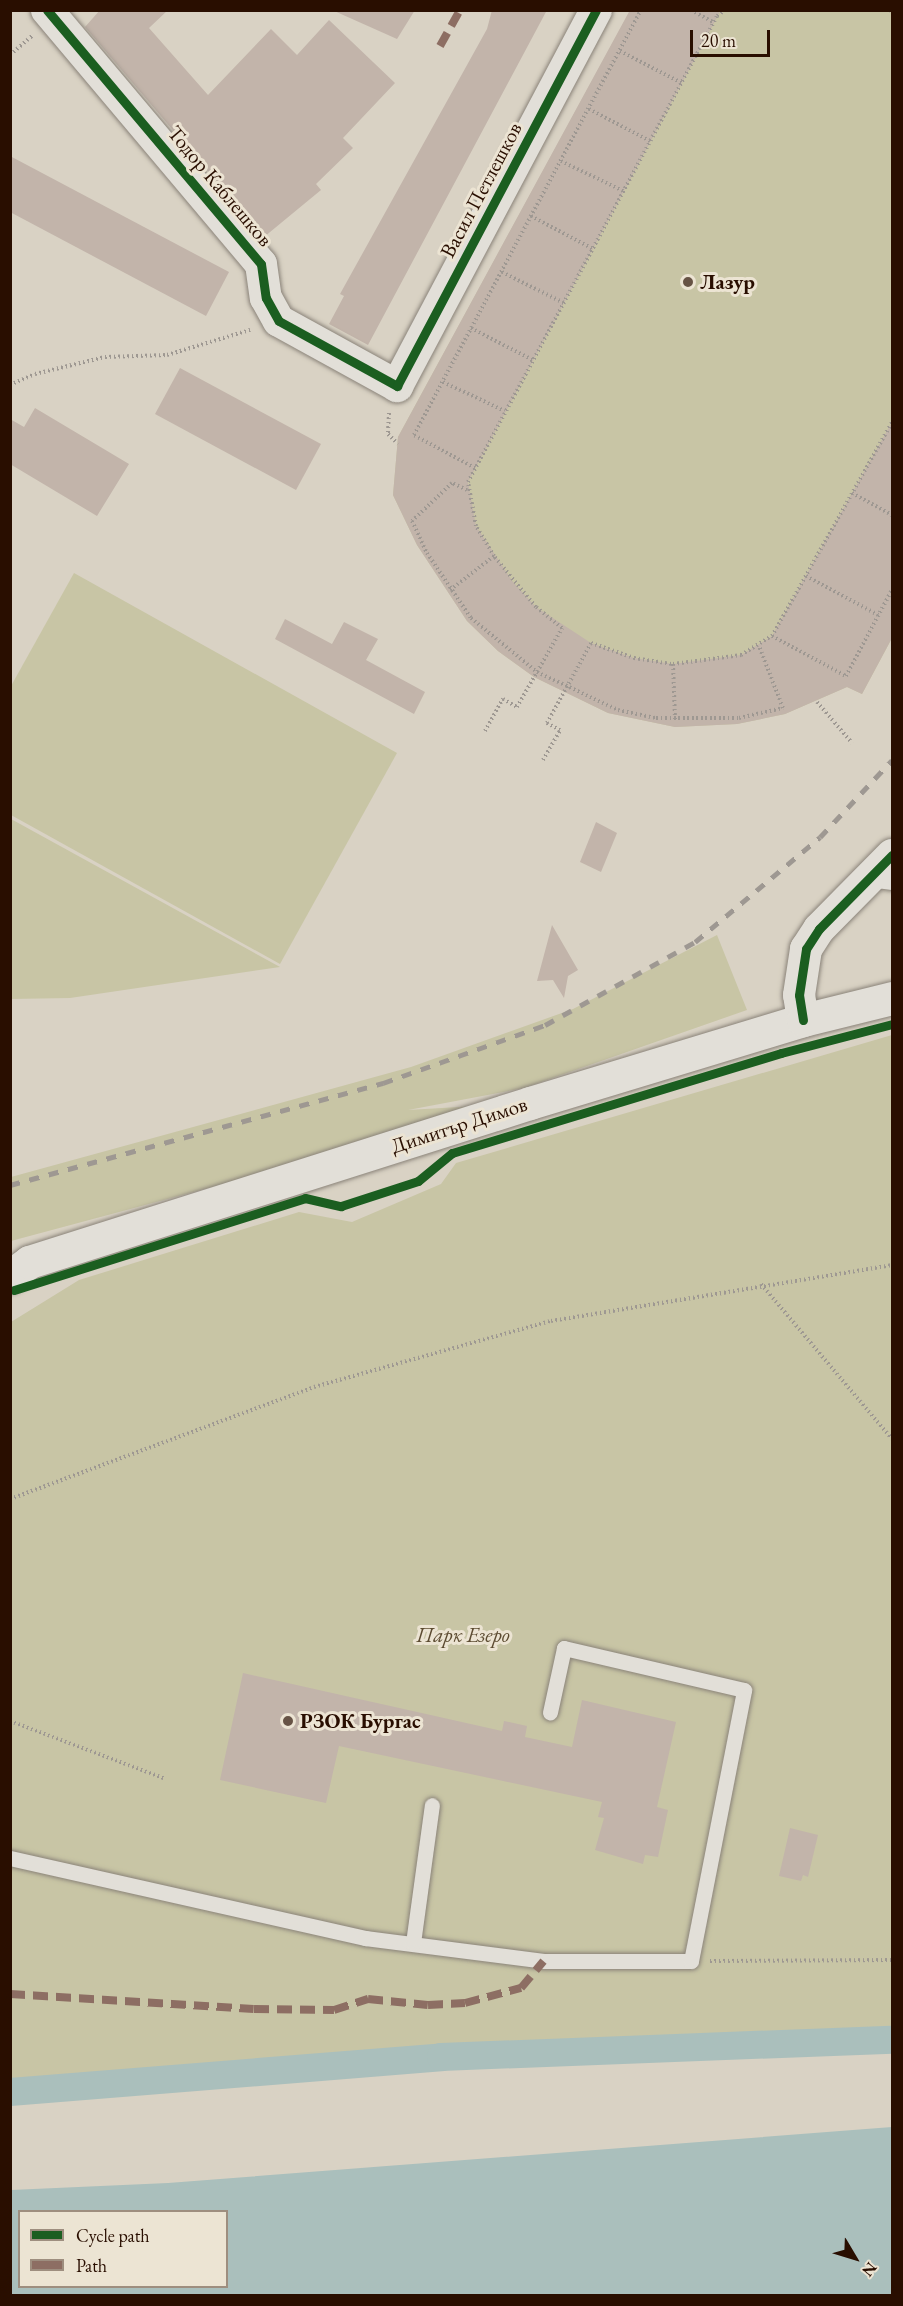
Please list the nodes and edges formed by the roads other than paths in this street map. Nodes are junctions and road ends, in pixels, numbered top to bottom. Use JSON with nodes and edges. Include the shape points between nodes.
{"nodes":[{"id":1,"x":596,"y":10,"type":"edge"},
{"id":2,"x":54,"y":13,"type":"edge"},
{"id":3,"x":279,"y":321,"type":"joint"},
{"id":4,"x":892,"y":855,"type":"edge"},
{"id":5,"x":881,"y":880,"type":"edge"},
{"id":6,"x":892,"y":998,"type":"edge"},
{"id":7,"x":803,"y":1020,"type":"junction"},
{"id":8,"x":17,"y":1264,"type":"edge"},
{"id":9,"x":10,"y":1293,"type":"edge"},
{"id":10,"x":550,"y":1712,"type":"dead end"},
{"id":11,"x":432,"y":1805,"type":"dead end"},
{"id":12,"x":10,"y":1858,"type":"edge"},
{"id":13,"x":413,"y":1943,"type":"junction"}],
"edges":[{"from":1,"to":3,"type":"street","name":"Васил Петлешков","via":[[397,386]]},
{"from":2,"to":3,"type":"street","name":"Тодор Каблешков","via":[[261,264],[266,298]]},
{"from":4,"to":5,"type":"street"},
{"from":5,"to":7,"type":"street","via":[[819,929],[806,949],[799,994]]},
{"from":6,"to":7,"type":"main road","name":"Димитър Димов"},
{"from":7,"to":8,"type":"main road","name":"Димитър Димов"},
{"from":8,"to":9,"type":"lane","via":[[27,1280]]},
{"from":10,"to":13,"type":"lane","via":[[564,1648],[744,1690],[691,1961],[544,1961]]},
{"from":11,"to":13,"type":"lane"},
{"from":12,"to":13,"type":"lane","via":[[365,1938]]}]}
